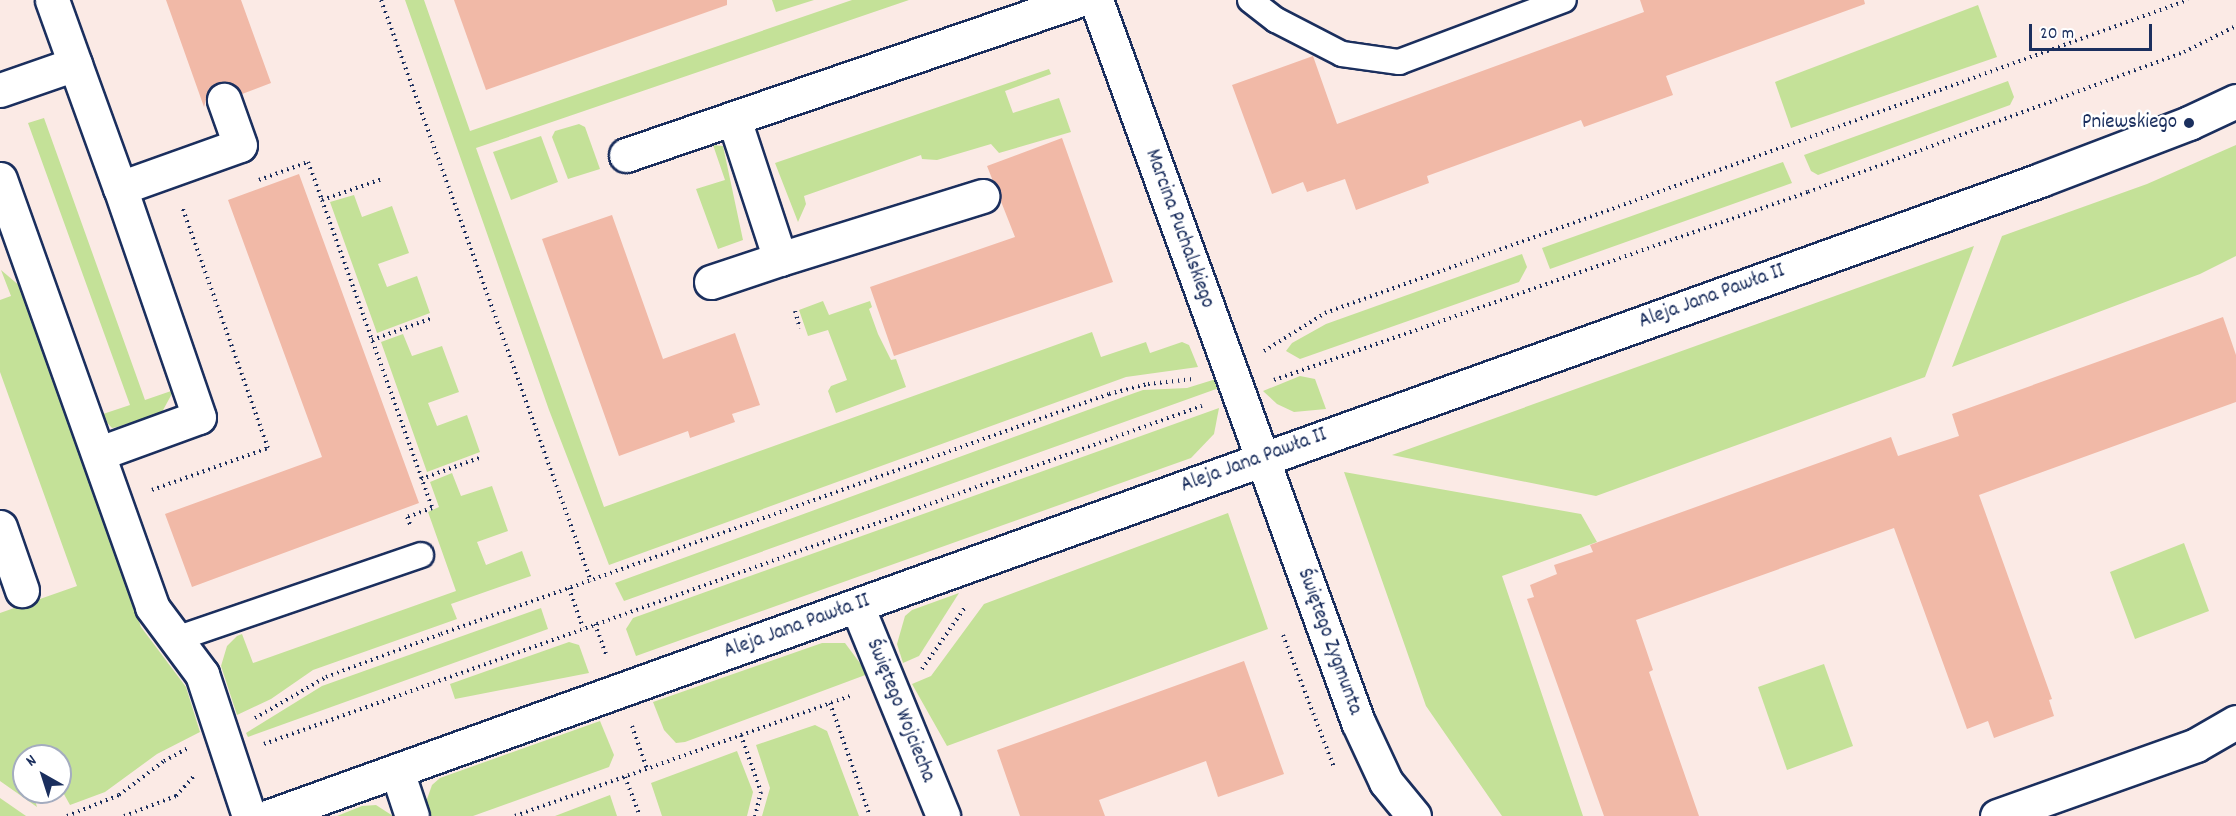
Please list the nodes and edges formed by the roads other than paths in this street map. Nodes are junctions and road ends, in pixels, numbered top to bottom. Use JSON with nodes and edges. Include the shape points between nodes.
{"nodes":[{"id":1,"x":52,"y":0,"type":"edge"},
{"id":2,"x":1080,"y":0,"type":"edge"},
{"id":3,"x":1096,"y":0,"type":"edge"},
{"id":4,"x":1250,"y":0,"type":"edge"},
{"id":5,"x":1564,"y":0,"type":"edge"},
{"id":6,"x":75,"y":64,"type":"junction"},
{"id":7,"x":0,"y":90,"type":"edge"},
{"id":8,"x":224,"y":100,"type":"dead end"},
{"id":9,"x":2236,"y":100,"type":"edge"},
{"id":10,"x":734,"y":119,"type":"junction"},
{"id":11,"x":626,"y":155,"type":"dead end"},
{"id":12,"x":0,"y":179,"type":"edge"},
{"id":13,"x":120,"y":188,"type":"junction"},
{"id":14,"x":982,"y":195,"type":"dead end"},
{"id":15,"x":11,"y":248,"type":"edge"},
{"id":16,"x":780,"y":259,"type":"junction"},
{"id":17,"x":711,"y":282,"type":"dead end"},
{"id":18,"x":100,"y":453,"type":"junction"},
{"id":19,"x":1263,"y":458,"type":"junction"},
{"id":20,"x":0,"y":528,"type":"edge"},
{"id":21,"x":421,"y":555,"type":"road end"},
{"id":22,"x":22,"y":590,"type":"dead end"},
{"id":23,"x":857,"y":606,"type":"junction"},
{"id":24,"x":176,"y":639,"type":"junction"},
{"id":25,"x":2236,"y":722,"type":"edge"},
{"id":26,"x":397,"y":771,"type":"junction"},
{"id":27,"x":302,"y":809,"type":"edge"},
{"id":28,"x":249,"y":816,"type":"edge"},
{"id":29,"x":270,"y":816,"type":"edge"},
{"id":30,"x":412,"y":816,"type":"edge"},
{"id":31,"x":943,"y":816,"type":"edge"},
{"id":32,"x":1414,"y":816,"type":"edge"},
{"id":33,"x":1997,"y":816,"type":"edge"}],
"edges":[{"from":1,"to":6,"type":"street"},
{"from":2,"to":10,"type":"street"},
{"from":3,"to":19,"type":"street","name":"Marcina Puchalskiego"},
{"from":4,"to":5,"type":"lane","via":[[1276,20],[1342,54],[1399,62]]},
{"from":6,"to":7,"type":"street"},
{"from":6,"to":13,"type":"street"},
{"from":8,"to":13,"type":"street","via":[[240,145]]},
{"from":9,"to":19,"type":"street","name":"Aleja Jana Pawła II","via":[[2189,123],[2040,180]]},
{"from":10,"to":11,"type":"street"},
{"from":10,"to":16,"type":"street"},
{"from":12,"to":15,"type":"street"},
{"from":13,"to":18,"type":"street","via":[[199,417]]},
{"from":14,"to":16,"type":"street"},
{"from":15,"to":18,"type":"street"},
{"from":16,"to":17,"type":"street"},
{"from":18,"to":24,"type":"street","via":[[152,607]]},
{"from":19,"to":23,"type":"street","name":"Aleja Jana Pawła II"},
{"from":19,"to":32,"type":"street","name":"Świętego Zygmunta","via":[[1371,754]]},
{"from":20,"to":22,"type":"street"},
{"from":21,"to":24,"type":"lane"},
{"from":23,"to":26,"type":"street","name":"Aleja Jana Pawła II"},
{"from":23,"to":31,"type":"street","name":"Świętego Wojciecha"},
{"from":24,"to":28,"type":"street","via":[[202,674]]},
{"from":25,"to":33,"type":"street","via":[[2196,745]]},
{"from":26,"to":27,"type":"street","name":"Aleja Jana Pawła II"},
{"from":26,"to":30,"type":"street"},
{"from":27,"to":29,"type":"street","name":"Aleja Jana Pawła II"}]}
